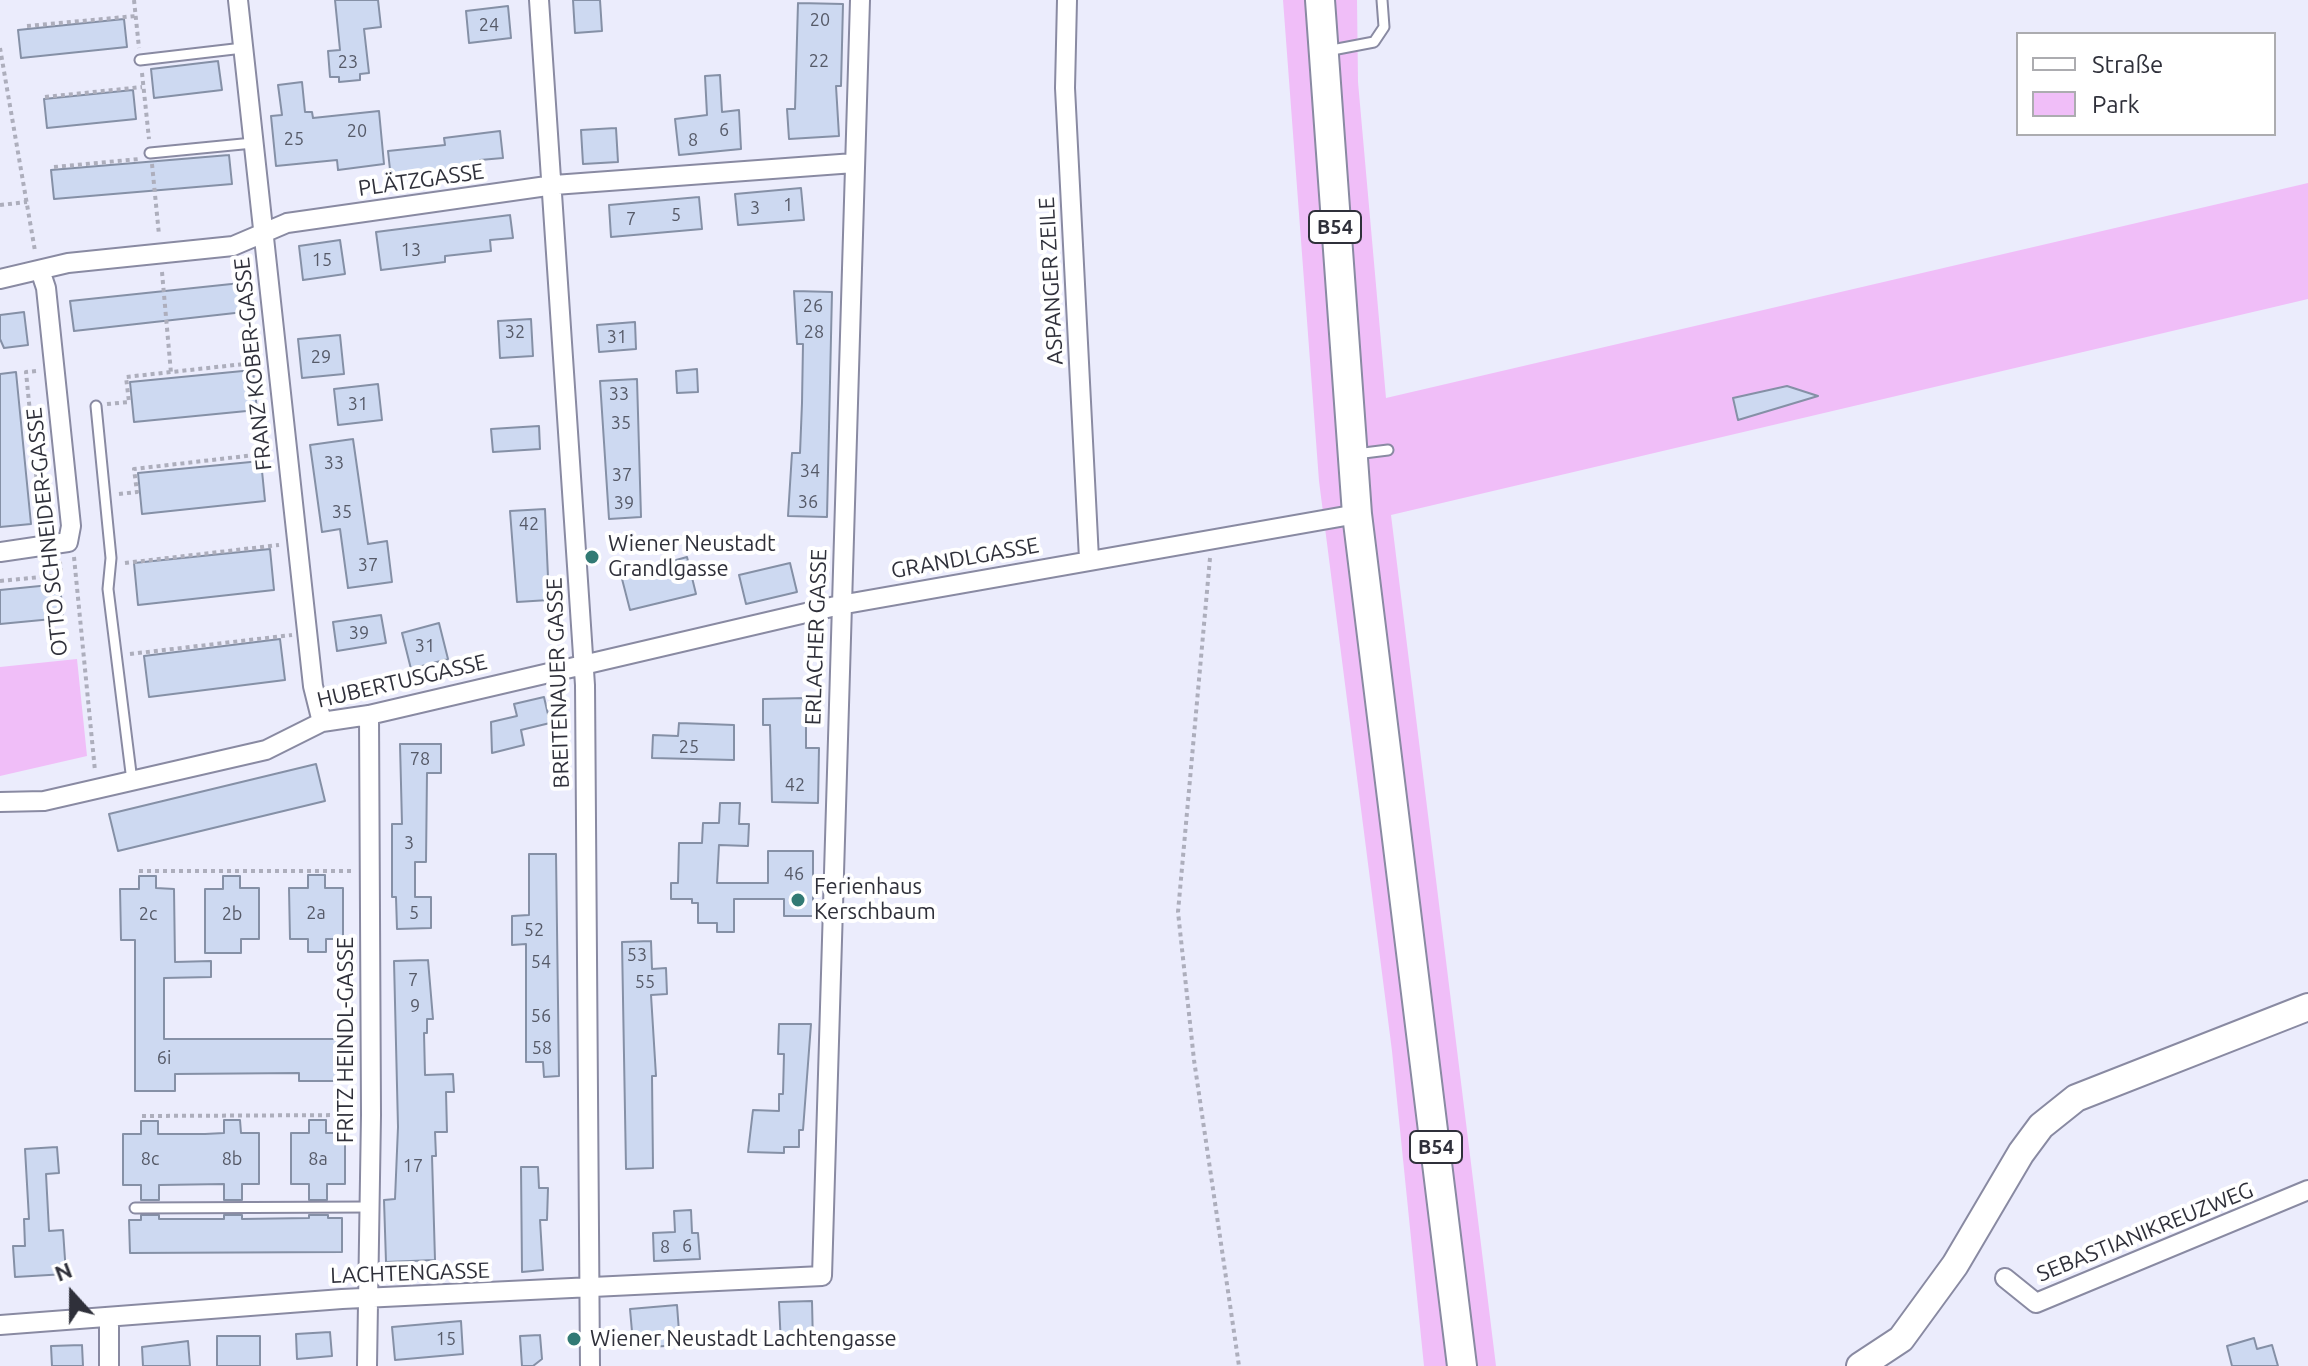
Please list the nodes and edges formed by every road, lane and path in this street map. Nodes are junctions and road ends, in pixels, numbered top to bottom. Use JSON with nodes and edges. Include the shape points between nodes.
{"nodes":[{"id":1,"x":134,"y":0,"type":"edge"},
{"id":2,"x":238,"y":0,"type":"edge"},
{"id":3,"x":539,"y":0,"type":"edge"},
{"id":4,"x":860,"y":0,"type":"edge"},
{"id":5,"x":1067,"y":0,"type":"edge"},
{"id":6,"x":1320,"y":0,"type":"edge"},
{"id":7,"x":1382,"y":0,"type":"edge"},
{"id":8,"x":136,"y":16,"type":"junction"},
{"id":9,"x":27,"y":26,"type":"dead end"},
{"id":10,"x":0,"y":48,"type":"edge"},
{"id":11,"x":243,"y":48,"type":"junction"},
{"id":12,"x":1322,"y":51,"type":"junction"},
{"id":13,"x":140,"y":60,"type":"junction"},
{"id":14,"x":2,"y":78,"type":"edge"},
{"id":15,"x":143,"y":87,"type":"junction"},
{"id":16,"x":45,"y":97,"type":"dead end"},
{"id":17,"x":253,"y":143,"type":"junction"},
{"id":18,"x":150,"y":153,"type":"joint"},
{"id":19,"x":854,"y":163,"type":"junction"},
{"id":20,"x":54,"y":167,"type":"dead end"},
{"id":21,"x":554,"y":185,"type":"junction"},
{"id":22,"x":27,"y":202,"type":"junction"},
{"id":23,"x":0,"y":205,"type":"edge"},
{"id":24,"x":262,"y":233,"type":"junction"},
{"id":25,"x":160,"y":254,"type":"junction"},
{"id":26,"x":40,"y":270,"type":"junction"},
{"id":27,"x":0,"y":279,"type":"edge"},
{"id":28,"x":277,"y":361,"type":"junction"},
{"id":29,"x":54,"y":368,"type":"junction"},
{"id":30,"x":171,"y":373,"type":"junction"},
{"id":31,"x":96,"y":406,"type":"joint"},
{"id":32,"x":1388,"y":450,"type":"dead end"},
{"id":33,"x":287,"y":451,"type":"junction"},
{"id":34,"x":1353,"y":455,"type":"junction"},
{"id":35,"x":105,"y":496,"type":"junction"},
{"id":36,"x":1357,"y":514,"type":"junction"},
{"id":37,"x":49,"y":527,"type":"dead end"},
{"id":38,"x":1212,"y":538,"type":"junction"},
{"id":39,"x":297,"y":543,"type":"junction"},
{"id":40,"x":64,"y":549,"type":"junction"},
{"id":41,"x":0,"y":552,"type":"edge"},
{"id":42,"x":1089,"y":559,"type":"junction"},
{"id":43,"x":111,"y":565,"type":"junction"},
{"id":44,"x":0,"y":581,"type":"edge"},
{"id":45,"x":840,"y":605,"type":"junction"},
{"id":46,"x":307,"y":633,"type":"junction"},
{"id":47,"x":115,"y":656,"type":"junction"},
{"id":48,"x":584,"y":664,"type":"junction"},
{"id":49,"x":369,"y":715,"type":"junction"},
{"id":50,"x":322,"y":722,"type":"junction"},
{"id":51,"x":132,"y":781,"type":"junction"},
{"id":52,"x":98,"y":789,"type":"junction"},
{"id":53,"x":0,"y":802,"type":"edge"},
{"id":54,"x":139,"y":871,"type":"dead end"},
{"id":55,"x":370,"y":871,"type":"junction"},
{"id":56,"x":2306,"y":1014,"type":"edge"},
{"id":57,"x":371,"y":1115,"type":"junction"},
{"id":58,"x":142,"y":1116,"type":"dead end"},
{"id":59,"x":2308,"y":1190,"type":"edge"},
{"id":60,"x":370,"y":1207,"type":"junction"},
{"id":61,"x":135,"y":1208,"type":"dead end"},
{"id":62,"x":822,"y":1276,"type":"joint"},
{"id":63,"x":2005,"y":1278,"type":"dead end"},
{"id":64,"x":590,"y":1287,"type":"junction"},
{"id":65,"x":368,"y":1299,"type":"junction"},
{"id":66,"x":109,"y":1319,"type":"junction"},
{"id":67,"x":0,"y":1325,"type":"edge"},
{"id":68,"x":109,"y":1366,"type":"edge"},
{"id":69,"x":367,"y":1366,"type":"edge"},
{"id":70,"x":590,"y":1366,"type":"edge"},
{"id":71,"x":1239,"y":1366,"type":"edge"},
{"id":72,"x":1462,"y":1366,"type":"edge"},
{"id":73,"x":1860,"y":1366,"type":"edge"}],
"edges":[{"from":1,"to":8,"type":"path"},
{"from":2,"to":11,"type":"street","name":"FRANZ KOBER-GASSE"},
{"from":3,"to":21,"type":"street","name":"BREITENAUER GASSE"},
{"from":4,"to":19,"type":"street","name":"ERLACHER GASSE"},
{"from":5,"to":42,"type":"street","name":"ASPANGER ZEILE","via":[[1065,88]]},
{"from":6,"to":12,"type":"main road","number":"B54"},
{"from":7,"to":12,"type":"lane","via":[[1384,27],[1374,42]]},
{"from":8,"to":9,"type":"path"},
{"from":8,"to":13,"type":"path"},
{"from":10,"to":14,"type":"path"},
{"from":11,"to":13,"type":"lane"},
{"from":11,"to":17,"type":"street","name":"FRANZ KOBER-GASSE"},
{"from":12,"to":34,"type":"main road","number":"B54"},
{"from":13,"to":15,"type":"path"},
{"from":14,"to":22,"type":"path"},
{"from":15,"to":16,"type":"path"},
{"from":15,"to":18,"type":"path"},
{"from":17,"to":18,"type":"lane"},
{"from":17,"to":24,"type":"street","name":"FRANZ KOBER-GASSE"},
{"from":19,"to":21,"type":"street","name":"PLÄTZGASSE"},
{"from":19,"to":45,"type":"street","name":"ERLACHER GASSE"},
{"from":20,"to":25,"type":"path","via":[[151,157]]},
{"from":21,"to":24,"type":"street","name":"PLÄTZGASSE","via":[[287,223]]},
{"from":21,"to":48,"type":"street","name":"BREITENAUER GASSE"},
{"from":22,"to":23,"type":"path"},
{"from":22,"to":26,"type":"path"},
{"from":24,"to":25,"type":"street","name":"PLÄTZGASSE","via":[[233,246]]},
{"from":24,"to":28,"type":"street","name":"FRANZ KOBER-GASSE"},
{"from":25,"to":26,"type":"street","name":"PLÄTZGASSE"},
{"from":25,"to":30,"type":"path"},
{"from":26,"to":27,"type":"street","name":"PLÄTZGASSE"},
{"from":26,"to":29,"type":"street","name":"OTTO SCHNEIDER-GASSE"},
{"from":28,"to":30,"type":"path"},
{"from":28,"to":33,"type":"street","name":"FRANZ KOBER-GASSE"},
{"from":29,"to":37,"type":"path","via":[[26,372],[41,524]]},
{"from":29,"to":40,"type":"street","name":"OTTO SCHNEIDER-GASSE","via":[[71,526]]},
{"from":30,"to":31,"type":"path","via":[[126,377],[129,402]]},
{"from":31,"to":35,"type":"lane"},
{"from":32,"to":34,"type":"lane"},
{"from":33,"to":35,"type":"path","via":[[134,469],[137,492]]},
{"from":33,"to":39,"type":"street","name":"FRANZ KOBER-GASSE"},
{"from":34,"to":36,"type":"main road","number":"B54"},
{"from":35,"to":43,"type":"lane"},
{"from":36,"to":38,"type":"street","name":"GRANDLGASSE"},
{"from":36,"to":72,"type":"main road","number":"B54"},
{"from":38,"to":42,"type":"street","name":"GRANDLGASSE"},
{"from":38,"to":71,"type":"path","via":[[1178,912]]},
{"from":39,"to":43,"type":"path"},
{"from":39,"to":46,"type":"street","name":"FRANZ KOBER-GASSE"},
{"from":40,"to":41,"type":"street"},
{"from":40,"to":44,"type":"path","via":[[61,575]]},
{"from":40,"to":52,"type":"path","name":"OTTO SCHNEIDER-GASSE","via":[[75,561]]},
{"from":42,"to":45,"type":"street","name":"GRANDLGASSE"},
{"from":43,"to":47,"type":"lane","via":[[108,589]]},
{"from":45,"to":48,"type":"street","name":"GRANDLGASSE"},
{"from":45,"to":62,"type":"street","name":"ERLACHER GASSE"},
{"from":46,"to":47,"type":"path"},
{"from":46,"to":50,"type":"street","name":"FRANZ KOBER-GASSE"},
{"from":47,"to":51,"type":"lane"},
{"from":48,"to":49,"type":"street","name":"HUBERTUSGASSE"},
{"from":48,"to":64,"type":"street","name":"BREITENAUER GASSE"},
{"from":49,"to":50,"type":"street","name":"HUBERTUSGASSE"},
{"from":49,"to":55,"type":"street","name":"FRITZ HEINDL-GASSE"},
{"from":50,"to":51,"type":"street","name":"HUBERTUSGASSE","via":[[266,750]]},
{"from":51,"to":52,"type":"street","name":"HUBERTUSGASSE"},
{"from":52,"to":53,"type":"street","name":"HUBERTUSGASSE","via":[[44,801]]},
{"from":54,"to":55,"type":"path"},
{"from":55,"to":57,"type":"street","name":"FRITZ HEINDL-GASSE"},
{"from":56,"to":73,"type":"main road","via":[[2076,1098],[2041,1126],[2021,1153],[1931,1302],[1901,1339]]},
{"from":57,"to":58,"type":"path"},
{"from":57,"to":60,"type":"street","name":"FRITZ HEINDL-GASSE"},
{"from":59,"to":63,"type":"street","name":"SEBASTIANIKREUZWEG","via":[[2036,1303]]},
{"from":60,"to":61,"type":"lane"},
{"from":60,"to":65,"type":"street","name":"FRITZ HEINDL-GASSE"},
{"from":62,"to":64,"type":"street","name":"LACHTENGASSE"},
{"from":64,"to":65,"type":"street","name":"LACHTENGASSE"},
{"from":64,"to":70,"type":"street","name":"BREITENAUER GASSE"},
{"from":65,"to":66,"type":"street","name":"LACHTENGASSE"},
{"from":65,"to":69,"type":"street","name":"FRITZ HEINDL-GASSE"},
{"from":66,"to":67,"type":"street","name":"LACHTENGASSE"},
{"from":66,"to":68,"type":"street"}]}
